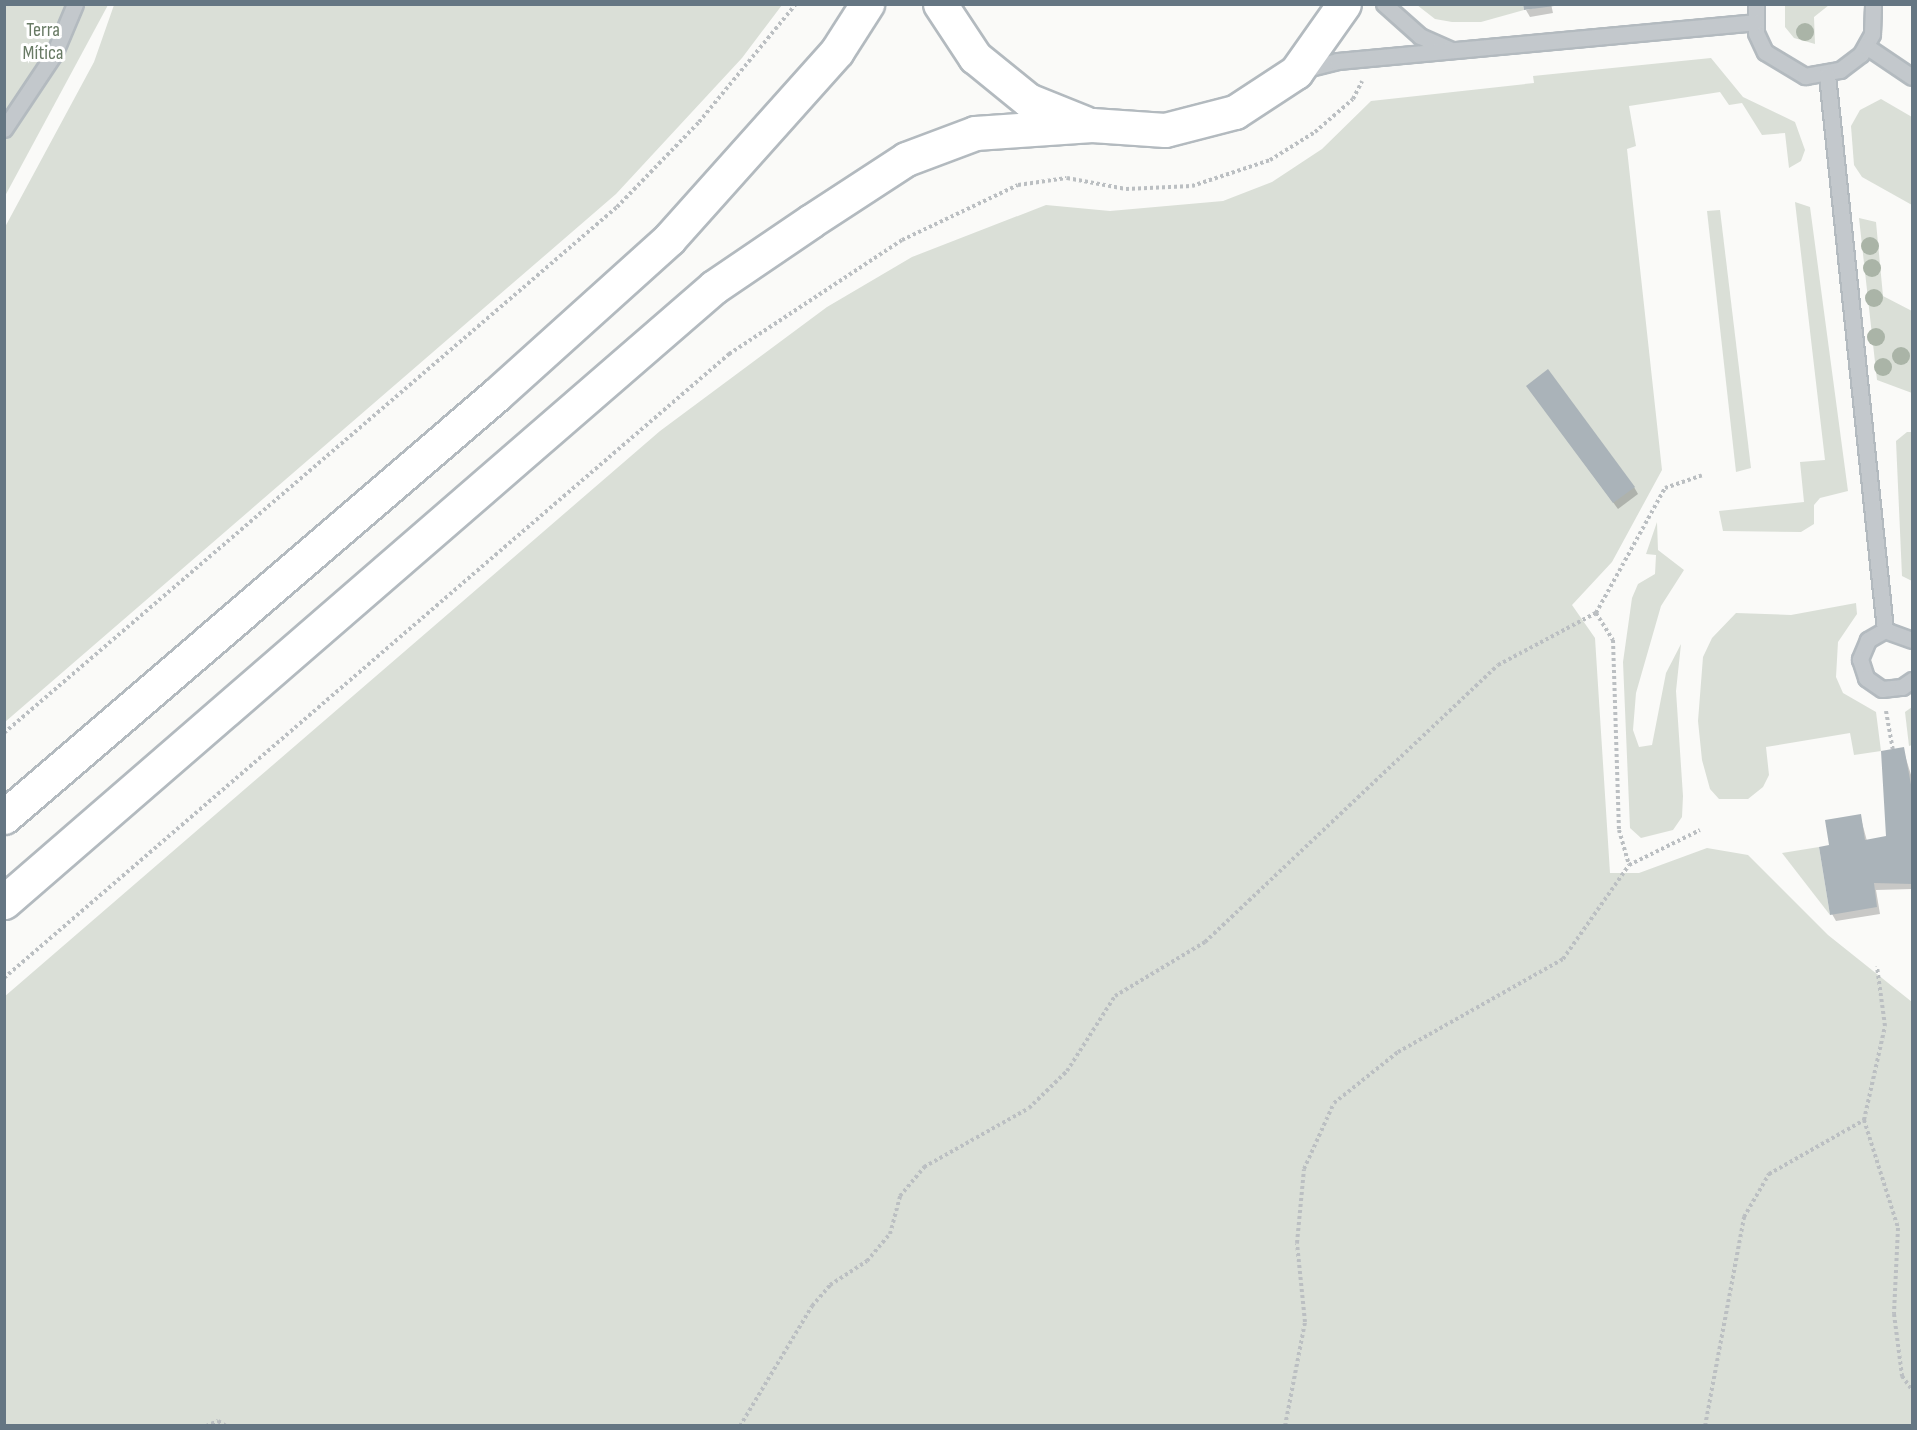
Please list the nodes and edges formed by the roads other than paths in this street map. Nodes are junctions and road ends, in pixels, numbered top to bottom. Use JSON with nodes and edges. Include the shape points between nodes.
{"nodes":[{"id":1,"x":75,"y":4,"type":"edge"},
{"id":2,"x":867,"y":4,"type":"edge"},
{"id":3,"x":940,"y":4,"type":"edge"},
{"id":4,"x":1344,"y":4,"type":"edge"},
{"id":5,"x":1384,"y":4,"type":"edge"},
{"id":6,"x":1755,"y":4,"type":"edge"},
{"id":7,"x":1874,"y":4,"type":"edge"},
{"id":8,"x":1755,"y":22,"type":"junction"},
{"id":9,"x":1866,"y":46,"type":"junction"},
{"id":10,"x":1451,"y":50,"type":"junction"},
{"id":11,"x":1296,"y":72,"type":"junction"},
{"id":12,"x":1827,"y":75,"type":"junction"},
{"id":13,"x":1912,"y":77,"type":"edge"},
{"id":14,"x":1092,"y":126,"type":"junction"},
{"id":15,"x":4,"y":129,"type":"edge"},
{"id":16,"x":1885,"y":630,"type":"junction"},
{"id":17,"x":1912,"y":640,"type":"edge"},
{"id":18,"x":1912,"y":680,"type":"edge"},
{"id":19,"x":4,"y":817,"type":"edge"},
{"id":20,"x":4,"y":902,"type":"edge"}],
"edges":[{"from":1,"to":15,"type":"lane","via":[[54,54]]},
{"from":2,"to":19,"type":"main road","via":[[837,51],[669,238],[496,395]]},
{"from":3,"to":14,"type":"main road","via":[[975,57],[1028,100]]},
{"from":4,"to":11,"type":"main road"},
{"from":5,"to":10,"type":"lane","via":[[1420,36]]},
{"from":6,"to":8,"type":"lane"},
{"from":7,"to":9,"type":"lane","via":[[1872,34]]},
{"from":8,"to":10,"type":"lane"},
{"from":8,"to":12,"type":"lane","via":[[1773,60],[1805,76]]},
{"from":9,"to":12,"type":"lane","via":[[1840,70]]},
{"from":9,"to":13,"type":"lane"},
{"from":10,"to":11,"type":"lane","via":[[1338,60]]},
{"from":11,"to":14,"type":"main road","via":[[1225,114],[1165,130]]},
{"from":12,"to":16,"type":"lane"},
{"from":14,"to":20,"type":"main road","via":[[975,134],[906,159],[714,287]]},
{"from":16,"to":17,"type":"lane"},
{"from":16,"to":18,"type":"lane","via":[[1868,640],[1860,659],[1866,678],[1888,690]]}]}
